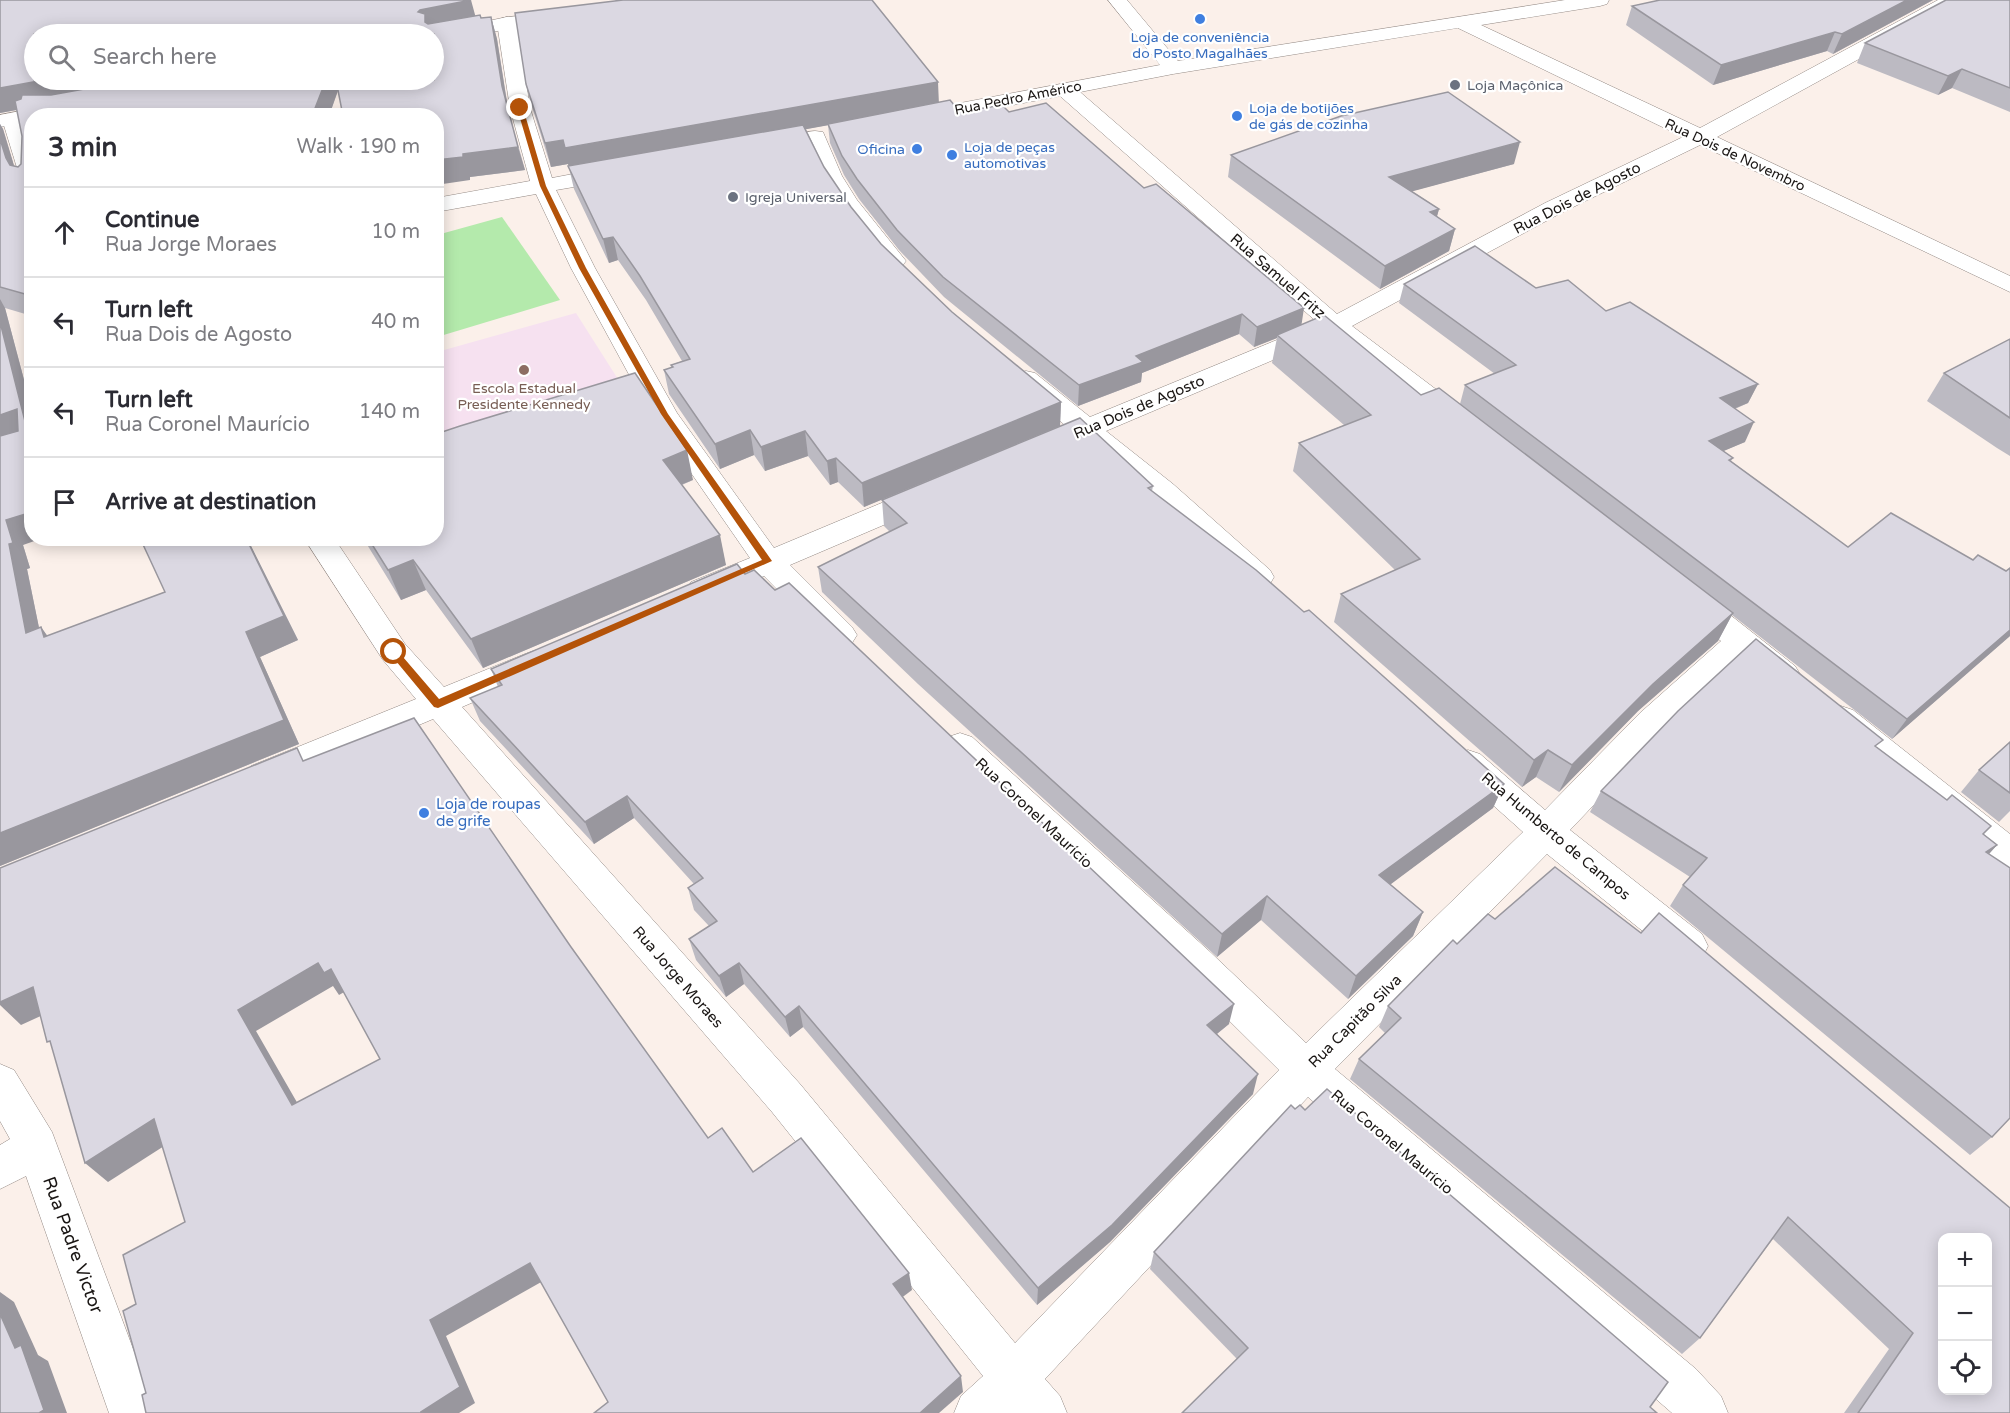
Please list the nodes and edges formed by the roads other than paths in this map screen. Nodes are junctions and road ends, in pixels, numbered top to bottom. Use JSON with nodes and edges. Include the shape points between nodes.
{"nodes":[{"id":1,"x":1117,"y":0,"type":"edge"},
{"id":2,"x":1490,"y":0,"type":"edge"},
{"id":3,"x":1600,"y":0,"type":"edge"},
{"id":4,"x":1952,"y":0,"type":"edge"},
{"id":5,"x":506,"y":12,"type":"edge"},
{"id":6,"x":576,"y":16,"type":"edge"},
{"id":7,"x":1506,"y":16,"type":"junction"},
{"id":8,"x":1462,"y":23,"type":"junction"},
{"id":9,"x":444,"y":34,"type":"edge"},
{"id":10,"x":1173,"y":68,"type":"junction"},
{"id":11,"x":1064,"y":89,"type":"junction"},
{"id":12,"x":81,"y":106,"type":"edge"},
{"id":13,"x":70,"y":108,"type":"edge"},
{"id":14,"x":24,"y":117,"type":"edge"},
{"id":15,"x":6,"y":120,"type":"edge"},
{"id":16,"x":894,"y":122,"type":"edge"},
{"id":17,"x":815,"y":137,"type":"dead end"},
{"id":18,"x":1698,"y":138,"type":"junction"},
{"id":19,"x":24,"y":162,"type":"edge"},
{"id":20,"x":634,"y":170,"type":"edge"},
{"id":21,"x":543,"y":186,"type":"junction"},
{"id":22,"x":444,"y":204,"type":"edge"},
{"id":23,"x":911,"y":280,"type":"edge"},
{"id":24,"x":2010,"y":285,"type":"edge"},
{"id":25,"x":1335,"y":325,"type":"junction"},
{"id":26,"x":1006,"y":363,"type":"edge"},
{"id":27,"x":1088,"y":428,"type":"junction"},
{"id":28,"x":1477,"y":435,"type":"edge"},
{"id":29,"x":1022,"y":456,"type":"edge"},
{"id":30,"x":944,"y":488,"type":"edge"},
{"id":31,"x":323,"y":546,"type":"edge"},
{"id":32,"x":768,"y":561,"type":"junction"},
{"id":33,"x":1666,"y":582,"type":"edge"},
{"id":34,"x":680,"y":599,"type":"edge"},
{"id":35,"x":1284,"y":600,"type":"edge"},
{"id":36,"x":1742,"y":640,"type":"junction"},
{"id":37,"x":559,"y":652,"type":"edge"},
{"id":38,"x":864,"y":657,"type":"edge"},
{"id":39,"x":438,"y":704,"type":"junction"},
{"id":40,"x":934,"y":721,"type":"edge"},
{"id":41,"x":1449,"y":746,"type":"edge"},
{"id":42,"x":241,"y":785,"type":"edge"},
{"id":43,"x":1546,"y":832,"type":"junction"},
{"id":44,"x":2010,"y":854,"type":"edge"},
{"id":45,"x":1714,"y":968,"type":"edge"},
{"id":46,"x":1306,"y":1070,"type":"junction"},
{"id":47,"x":0,"y":1083,"type":"edge"},
{"id":48,"x":37,"y":1146,"type":"junction"},
{"id":49,"x":0,"y":1168,"type":"edge"},
{"id":50,"x":1014,"y":1378,"type":"junction"},
{"id":51,"x":133,"y":1413,"type":"edge"},
{"id":52,"x":978,"y":1413,"type":"edge"},
{"id":53,"x":1043,"y":1413,"type":"edge"},
{"id":54,"x":1704,"y":1413,"type":"edge"}],
"edges":[{"from":1,"to":10,"type":"street"},
{"from":2,"to":7,"type":"street"},
{"from":3,"to":7,"type":"street","name":"Rua Pedro Américo"},
{"from":4,"to":18,"type":"street","name":"Rua Dois de Agosto"},
{"from":5,"to":6,"type":"street"},
{"from":5,"to":9,"type":"street"},
{"from":5,"to":21,"type":"street","via":[[520,108]]},
{"from":7,"to":8,"type":"street","name":"Rua Pedro Américo"},
{"from":8,"to":10,"type":"street","name":"Rua Pedro Américo"},
{"from":8,"to":18,"type":"street","name":"Rua Dois de Novembro"},
{"from":10,"to":11,"type":"street","name":"Rua Pedro Américo"},
{"from":11,"to":16,"type":"street","name":"Rua Pedro Américo"},
{"from":11,"to":25,"type":"street","name":"Rua Samuel Fritz"},
{"from":12,"to":13,"type":"street"},
{"from":14,"to":15,"type":"street"},
{"from":15,"to":19,"type":"street"},
{"from":17,"to":23,"type":"street","via":[[831,176],[848,202]]},
{"from":18,"to":24,"type":"street","name":"Rua Dois de Novembro"},
{"from":18,"to":25,"type":"street","name":"Rua Dois de Agosto","via":[[1553,208]]},
{"from":20,"to":21,"type":"street"},
{"from":21,"to":22,"type":"street"},
{"from":21,"to":32,"type":"street","via":[[583,268],[665,414]]},
{"from":25,"to":27,"type":"street","name":"Rua Dois de Agosto"},
{"from":25,"to":28,"type":"street","name":"Rua Samuel Fritz"},
{"from":26,"to":27,"type":"street"},
{"from":27,"to":29,"type":"street","name":"Rua Dois de Agosto"},
{"from":27,"to":35,"type":"street"},
{"from":30,"to":32,"type":"street"},
{"from":31,"to":39,"type":"street","name":"Rua Jorge Moraes","via":[[394,652]]},
{"from":32,"to":34,"type":"street"},
{"from":32,"to":38,"type":"street"},
{"from":33,"to":36,"type":"street"},
{"from":36,"to":43,"type":"street","name":"Rua Capitão Silva","via":[[1652,722]]},
{"from":36,"to":44,"type":"street"},
{"from":37,"to":39,"type":"street"},
{"from":39,"to":42,"type":"street"},
{"from":39,"to":50,"type":"street","name":"Rua Jorge Moraes","via":[[786,1098]]},
{"from":40,"to":46,"type":"street","name":"Rua Coronel Maurício"},
{"from":41,"to":43,"type":"street","name":"Rua Humberto de Campos"},
{"from":43,"to":45,"type":"street","name":"Rua Humberto de Campos"},
{"from":43,"to":46,"type":"street","name":"Rua Capitão Silva"},
{"from":46,"to":50,"type":"street","name":"Rua Capitão Silva"},
{"from":46,"to":54,"type":"street","name":"Rua Coronel Maurício","via":[[1679,1386]]},
{"from":47,"to":48,"type":"street","name":"Rua Padre Victor"},
{"from":48,"to":49,"type":"street"},
{"from":48,"to":51,"type":"street","name":"Rua Padre Victor"},
{"from":50,"to":52,"type":"street","name":"Rua Capitão Silva"},
{"from":50,"to":53,"type":"street","name":"Rua Jorge Moraes"}]}
